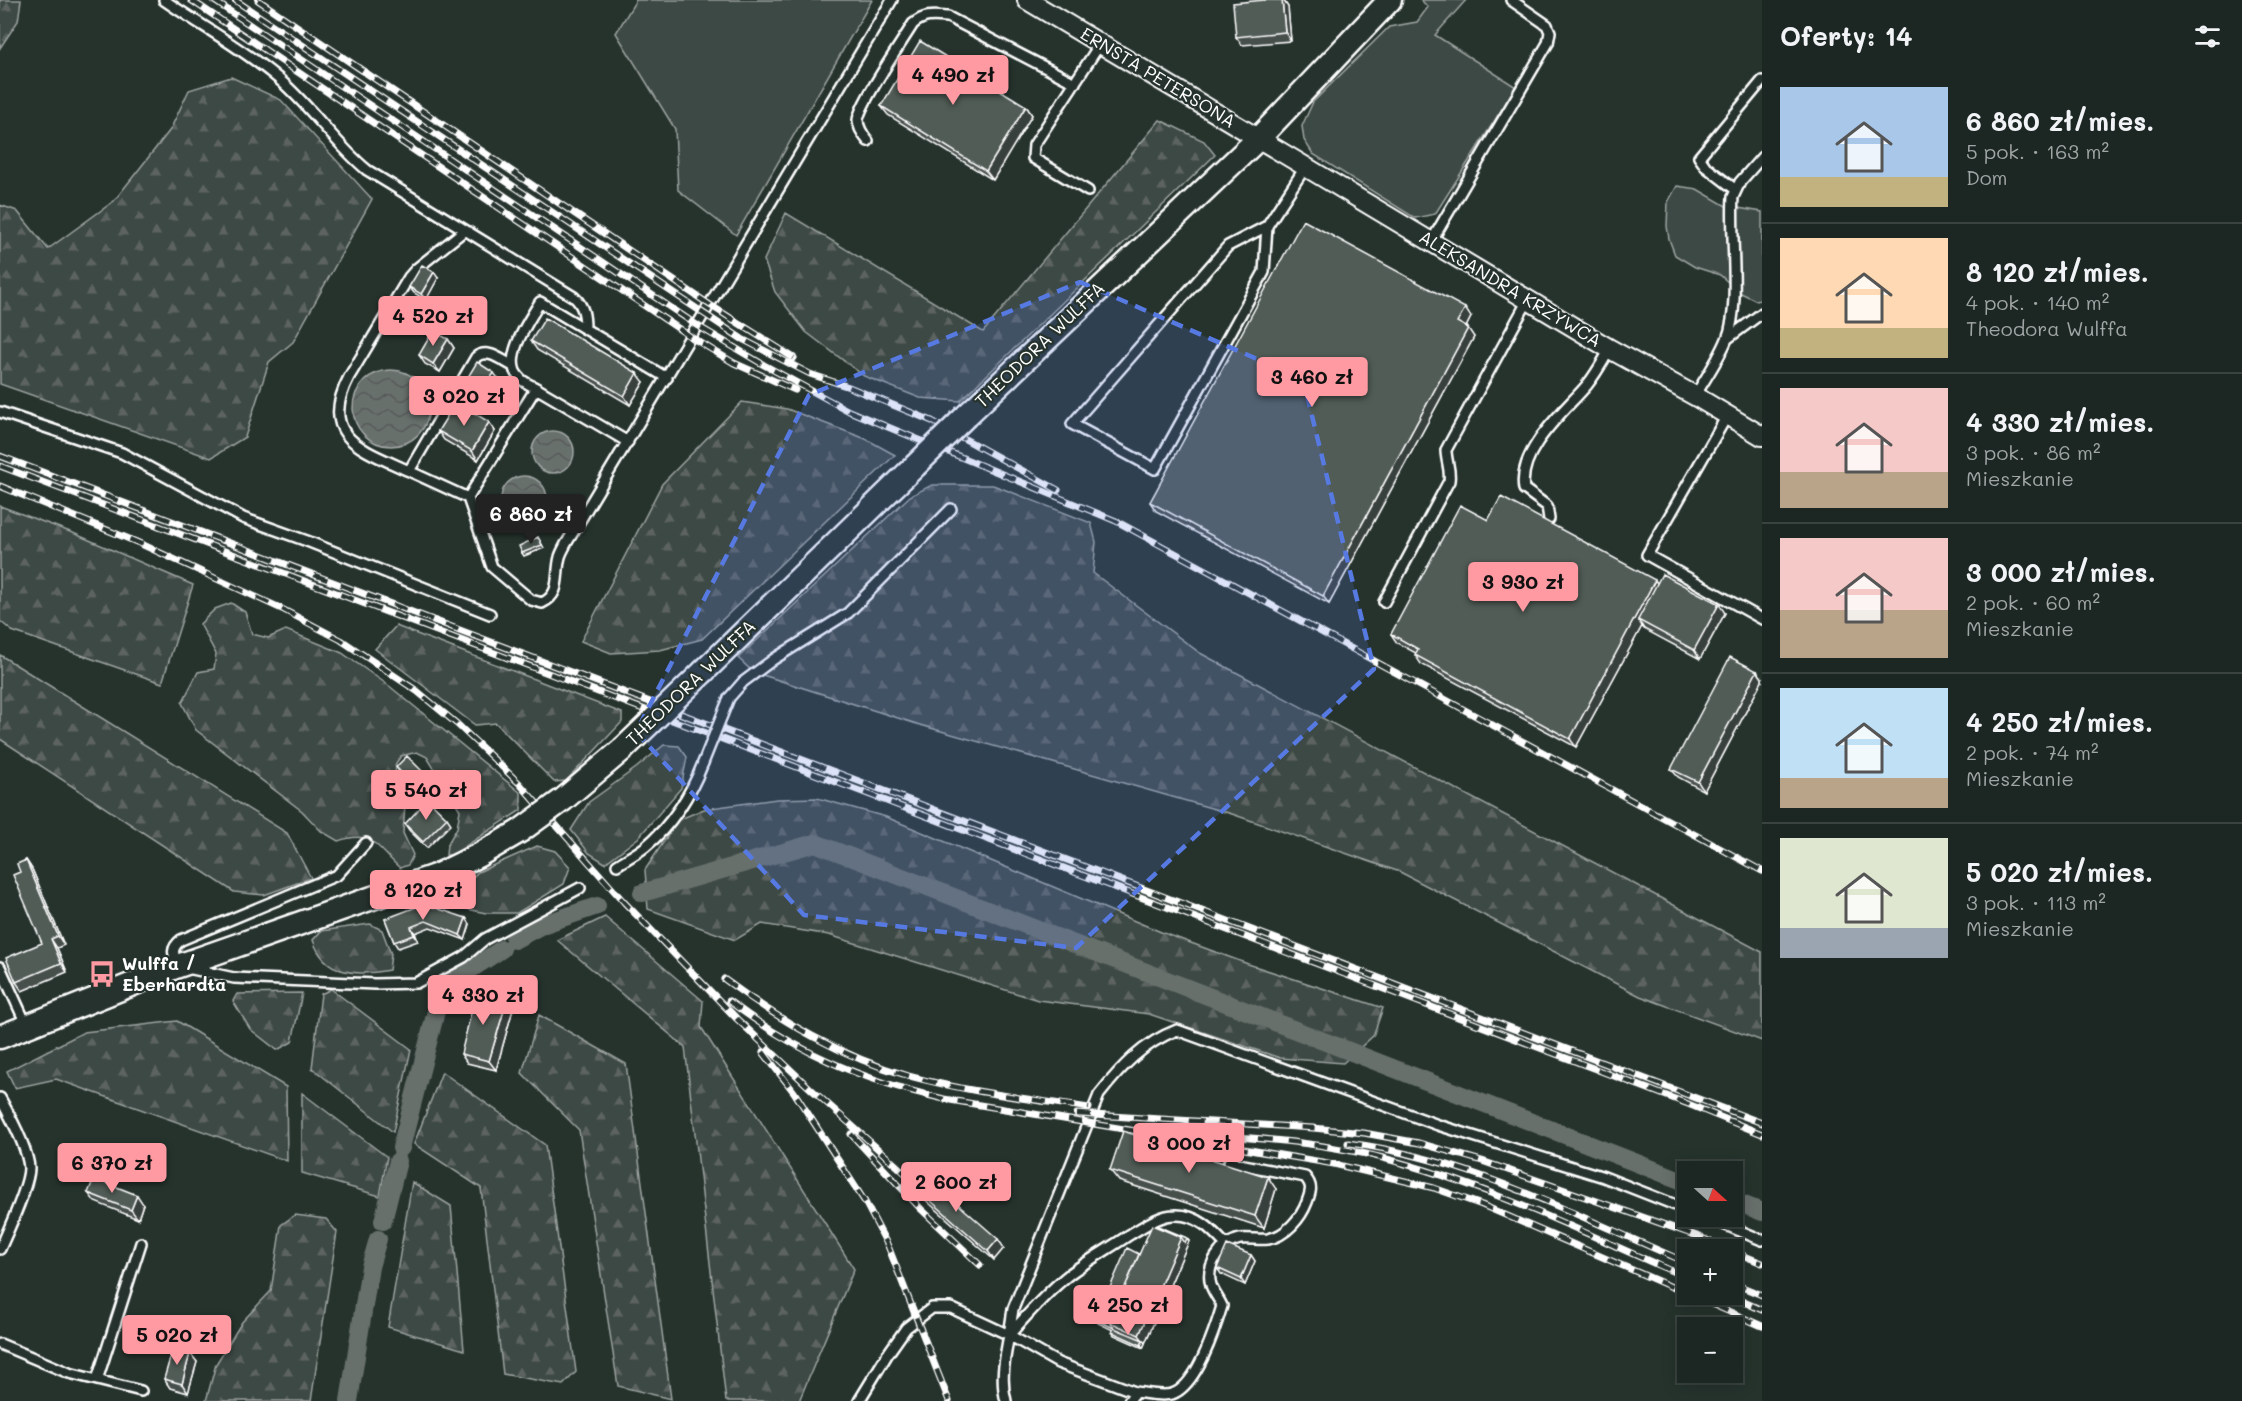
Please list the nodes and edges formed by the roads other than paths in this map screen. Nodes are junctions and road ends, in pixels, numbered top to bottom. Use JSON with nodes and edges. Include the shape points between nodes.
{"nodes":[{"id":1,"x":164,"y":0,"type":"edge"},
{"id":2,"x":892,"y":0,"type":"edge"},
{"id":3,"x":1027,"y":0,"type":"edge"},
{"id":4,"x":1390,"y":0,"type":"edge"},
{"id":5,"x":1511,"y":0,"type":"edge"},
{"id":6,"x":1100,"y":44,"type":"junction"},
{"id":7,"x":1762,"y":81,"type":"edge"},
{"id":8,"x":1075,"y":83,"type":"junction"},
{"id":9,"x":1259,"y":138,"type":"junction"},
{"id":10,"x":868,"y":141,"type":"dead end"},
{"id":11,"x":1762,"y":157,"type":"edge"},
{"id":12,"x":1306,"y":166,"type":"junction"},
{"id":13,"x":1736,"y":190,"type":"junction"},
{"id":14,"x":1088,"y":191,"type":"dead end"},
{"id":15,"x":1267,"y":226,"type":"junction"},
{"id":16,"x":465,"y":230,"type":"junction"},
{"id":17,"x":1431,"y":242,"type":"junction"},
{"id":18,"x":1528,"y":300,"type":"junction"},
{"id":19,"x":1762,"y":313,"type":"edge"},
{"id":20,"x":585,"y":329,"type":"junction"},
{"id":21,"x":1727,"y":339,"type":"junction"},
{"id":22,"x":1610,"y":349,"type":"junction"},
{"id":23,"x":513,"y":366,"type":"junction"},
{"id":24,"x":667,"y":378,"type":"junction"},
{"id":25,"x":536,"y":388,"type":"junction"},
{"id":26,"x":1695,"y":396,"type":"junction"},
{"id":27,"x":0,"y":412,"type":"edge"},
{"id":28,"x":1728,"y":414,"type":"junction"},
{"id":29,"x":1762,"y":436,"type":"edge"},
{"id":30,"x":628,"y":442,"type":"junction"},
{"id":31,"x":410,"y":471,"type":"junction"},
{"id":32,"x":468,"y":498,"type":"junction"},
{"id":33,"x":951,"y":508,"type":"dead end"},
{"id":34,"x":1549,"y":519,"type":"dead end"},
{"id":35,"x":1384,"y":602,"type":"dead end"},
{"id":36,"x":490,"y":614,"type":"dead end"},
{"id":37,"x":1762,"y":619,"type":"edge"},
{"id":38,"x":366,"y":843,"type":"dead end"},
{"id":39,"x":617,"y":865,"type":"dead end"},
{"id":40,"x":580,"y":888,"type":"dead end"},
{"id":41,"x":178,"y":966,"type":"junction"},
{"id":42,"x":0,"y":967,"type":"edge"},
{"id":43,"x":27,"y":1026,"type":"junction"},
{"id":44,"x":0,"y":1037,"type":"edge"},
{"id":45,"x":0,"y":1098,"type":"edge"},
{"id":46,"x":1229,"y":1162,"type":"edge"},
{"id":47,"x":1677,"y":1206,"type":"edge"},
{"id":48,"x":1731,"y":1227,"type":"edge"},
{"id":49,"x":1762,"y":1240,"type":"edge"},
{"id":50,"x":141,"y":1243,"type":"dead end"},
{"id":51,"x":1225,"y":1244,"type":"junction"},
{"id":52,"x":0,"y":1248,"type":"edge"},
{"id":53,"x":1009,"y":1335,"type":"junction"},
{"id":54,"x":0,"y":1344,"type":"edge"},
{"id":55,"x":97,"y":1380,"type":"junction"},
{"id":56,"x":141,"y":1390,"type":"dead end"},
{"id":57,"x":1135,"y":1392,"type":"junction"},
{"id":58,"x":859,"y":1401,"type":"edge"},
{"id":59,"x":1006,"y":1401,"type":"edge"},
{"id":60,"x":1129,"y":1401,"type":"edge"}],
"edges":[{"from":1,"to":16,"type":"lane","via":[[273,74],[368,170]]},
{"from":2,"to":24,"type":"lane"},
{"from":3,"to":6,"type":"street","name":"ERNSTA PETERSONA"},
{"from":4,"to":9,"type":"street","name":"THEODORA WULFFA"},
{"from":5,"to":17,"type":"lane","via":[[1547,25],[1548,43]]},
{"from":6,"to":8,"type":"lane"},
{"from":6,"to":9,"type":"street","name":"ERNSTA PETERSONA"},
{"from":7,"to":13,"type":"lane","via":[[1699,157]]},
{"from":8,"to":10,"type":"lane","via":[[948,17],[931,15],[913,24],[863,105],[858,120]]},
{"from":8,"to":14,"type":"lane","via":[[1034,145],[1033,158]]},
{"from":9,"to":12,"type":"street","name":"ALEKSANDRA KRZYWCA"},
{"from":9,"to":41,"type":"street","name":"THEODORA WULFFA","bridge":true,"via":[[623,749],[564,799],[520,831],[438,875]]},
{"from":11,"to":13,"type":"lane"},
{"from":12,"to":15,"type":"lane"},
{"from":12,"to":17,"type":"street","name":"ALEKSANDRA KRZYWCA"},
{"from":13,"to":21,"type":"lane","via":[[1731,220],[1732,323]]},
{"from":15,"to":15,"type":"lane","via":[[1264,272],[1155,469],[1072,424],[1228,246]]},
{"from":16,"to":20,"type":"lane","via":[[574,297],[581,304]]},
{"from":16,"to":31,"type":"lane","via":[[409,277],[340,394],[339,411],[348,439]]},
{"from":17,"to":18,"type":"street","name":"ALEKSANDRA KRZYWCA"},
{"from":18,"to":22,"type":"street","name":"ALEKSANDRA KRZYWCA"},
{"from":18,"to":35,"type":"lane","via":[[1446,450],[1449,481]]},
{"from":19,"to":21,"type":"lane"},
{"from":20,"to":23,"type":"lane","via":[[540,302],[518,338]]},
{"from":20,"to":24,"type":"lane"},
{"from":21,"to":26,"type":"lane"},
{"from":22,"to":26,"type":"street","name":"ALEKSANDRA KRZYWCA"},
{"from":22,"to":34,"type":"lane","via":[[1589,383],[1546,428],[1525,471],[1524,489],[1547,506]]},
{"from":23,"to":25,"type":"lane","via":[[518,377]]},
{"from":23,"to":31,"type":"lane","via":[[490,354],[476,357]]},
{"from":24,"to":30,"type":"lane"},
{"from":25,"to":30,"type":"lane"},
{"from":25,"to":32,"type":"lane"},
{"from":26,"to":28,"type":"street","name":"ALEKSANDRA KRZYWCA"},
{"from":27,"to":36,"type":"lane","via":[[122,453],[243,518]]},
{"from":28,"to":29,"type":"street","name":"ALEKSANDRA KRZYWCA"},
{"from":28,"to":37,"type":"lane","via":[[1647,555]]},
{"from":30,"to":32,"type":"lane","via":[[566,544],[560,558],[557,587],[550,600],[542,603],[531,600],[492,567]]},
{"from":31,"to":32,"type":"lane"},
{"from":33,"to":39,"type":"lane","bridge":true,"via":[[848,613],[743,682],[729,698],[697,779],[682,805],[645,847]]},
{"from":38,"to":41,"type":"lane","via":[[337,875],[180,940],[172,952]]},
{"from":40,"to":41,"type":"lane","via":[[485,939],[464,957],[416,983],[234,978]]},
{"from":41,"to":43,"type":"street","name":"THEODORA WULFFA"},
{"from":42,"to":43,"type":"lane"},
{"from":43,"to":44,"type":"street","name":"THEODORA WULFFA"},
{"from":45,"to":52,"type":"lane","via":[[29,1168]]},
{"from":46,"to":51,"type":"lane","via":[[1305,1177],[1311,1190],[1303,1214],[1287,1230],[1269,1239],[1240,1239]]},
{"from":47,"to":53,"type":"lane","via":[[1604,1177],[1438,1125],[1177,1030],[1123,1065],[1099,1095],[1013,1309]]},
{"from":48,"to":49,"type":"lane"},
{"from":50,"to":55,"type":"lane"},
{"from":51,"to":53,"type":"lane","via":[[1198,1220],[1176,1214],[1161,1218],[1070,1274]]},
{"from":51,"to":57,"type":"lane","via":[[1212,1267],[1210,1284],[1222,1306],[1197,1369],[1182,1388],[1171,1394]]},
{"from":53,"to":57,"type":"lane","via":[[1058,1363]]},
{"from":53,"to":58,"type":"lane","via":[[951,1308],[932,1308],[906,1328]]},
{"from":53,"to":59,"type":"lane","via":[[1003,1380]]},
{"from":54,"to":55,"type":"lane","via":[[69,1373]]},
{"from":55,"to":56,"type":"lane"},
{"from":57,"to":60,"type":"lane"}]}
